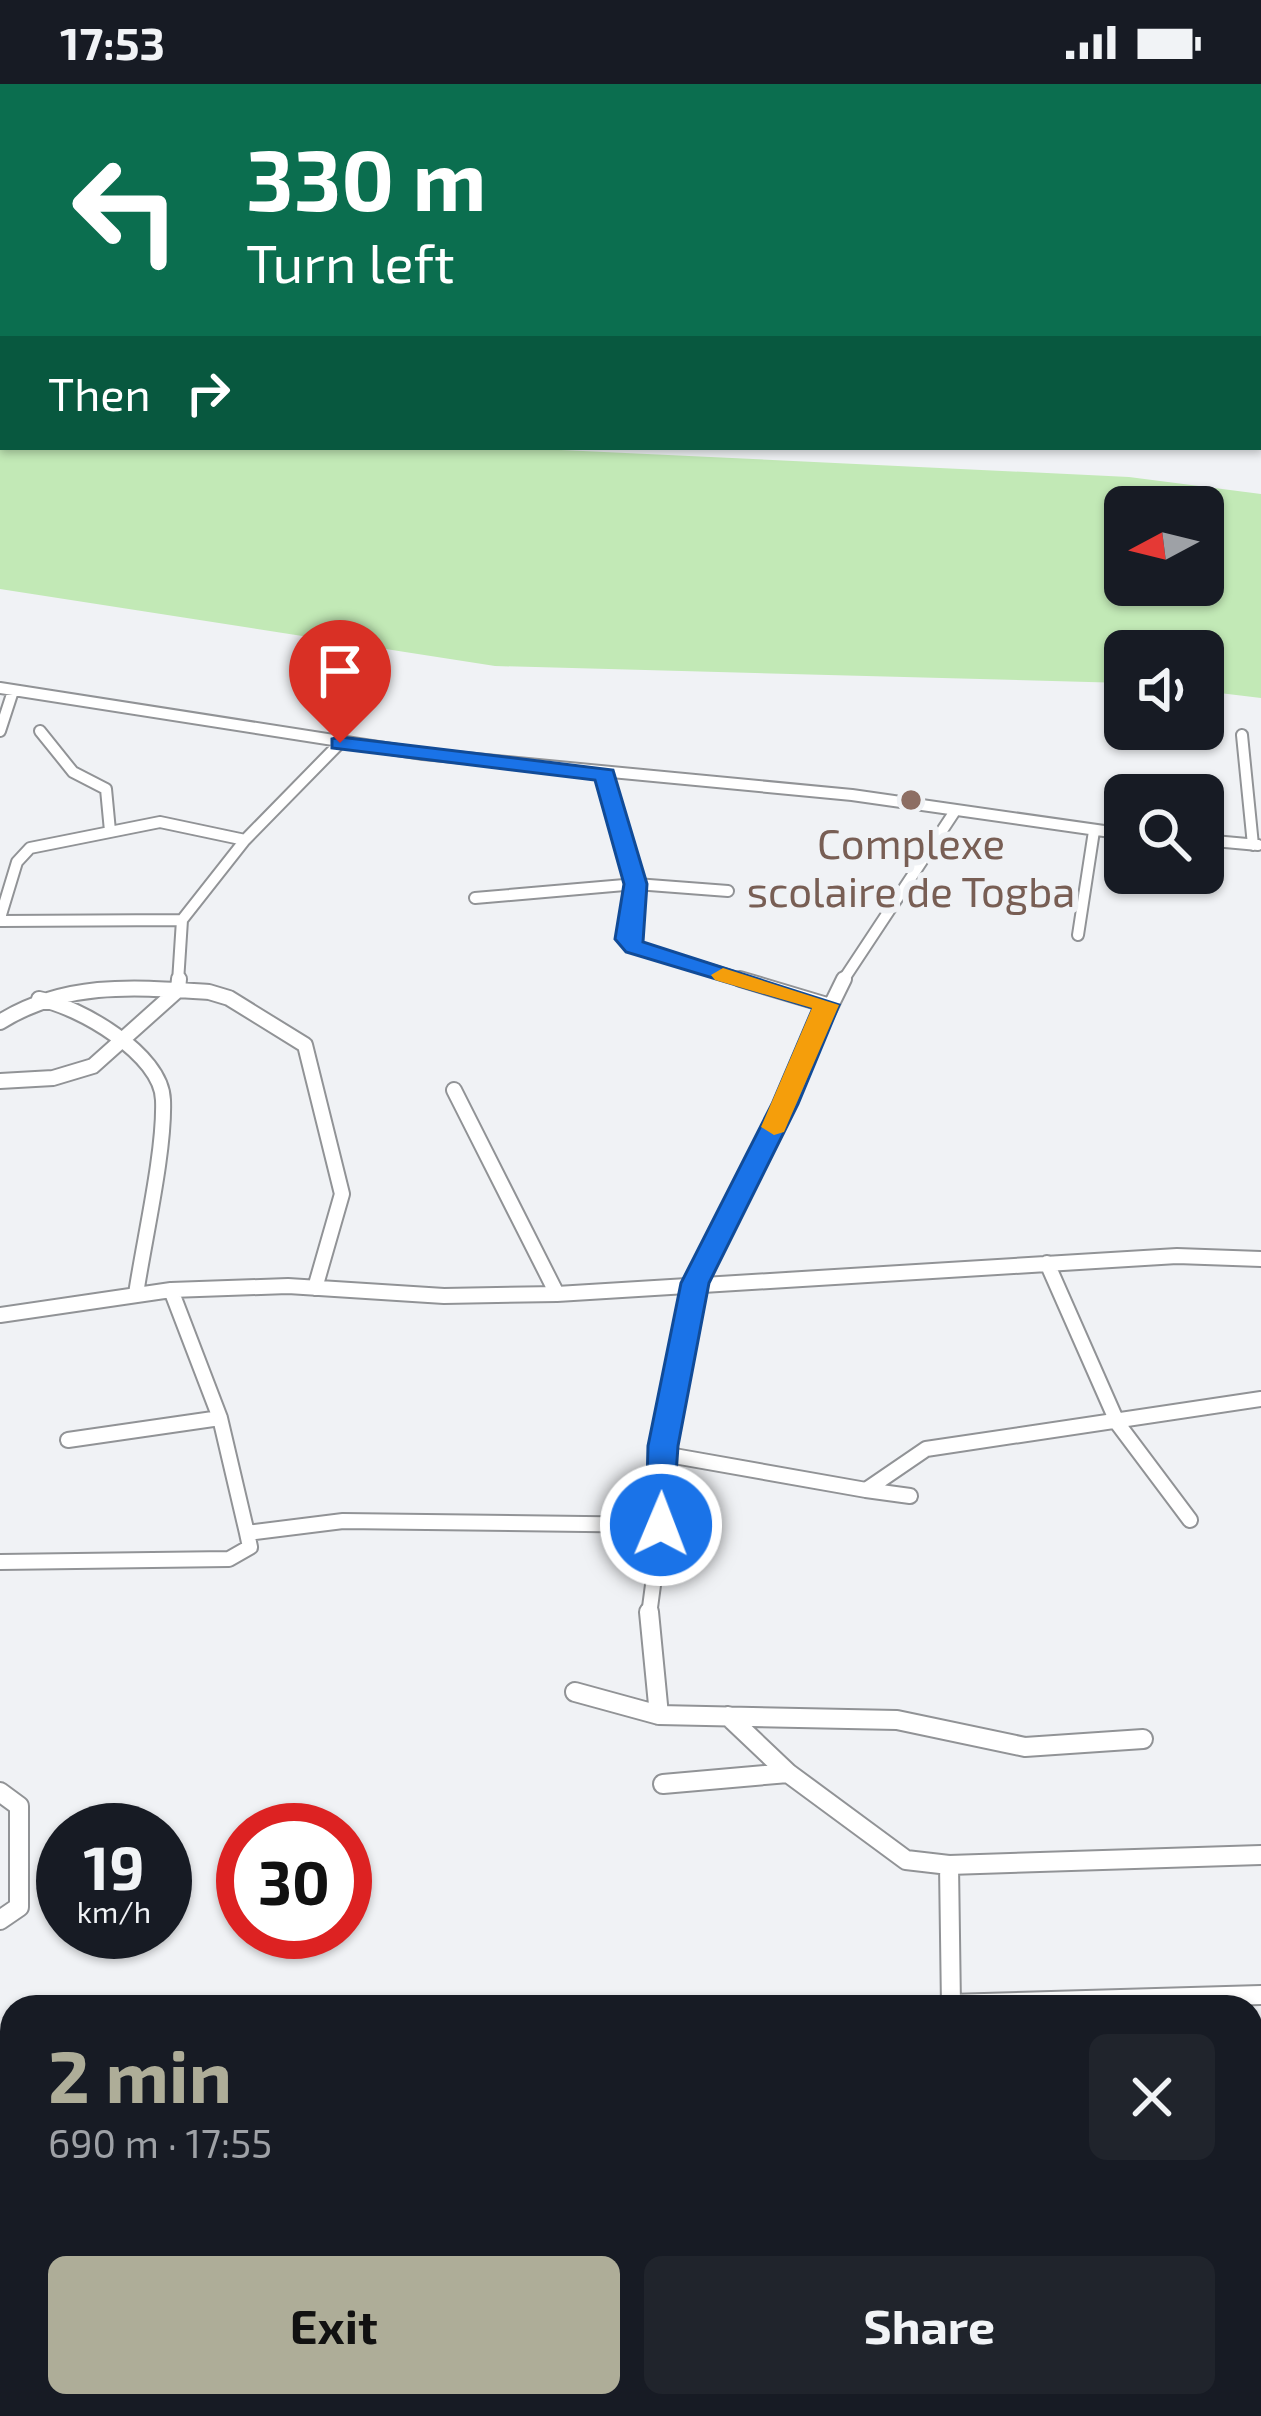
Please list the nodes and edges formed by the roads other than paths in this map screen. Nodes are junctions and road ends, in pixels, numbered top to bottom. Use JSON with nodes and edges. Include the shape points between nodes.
{"nodes":[{"id":1,"x":6,"y":690,"type":"edge"},
{"id":2,"x":0,"y":731,"type":"edge"},
{"id":3,"x":40,"y":731,"type":"dead end"},
{"id":4,"x":1242,"y":735,"type":"dead end"},
{"id":5,"x":340,"y":743,"type":"junction"},
{"id":6,"x":605,"y":774,"type":"junction"},
{"id":7,"x":955,"y":811,"type":"junction"},
{"id":8,"x":110,"y":831,"type":"junction"},
{"id":9,"x":1094,"y":831,"type":"junction"},
{"id":10,"x":1104,"y":832,"type":"edge"},
{"id":11,"x":245,"y":840,"type":"junction"},
{"id":12,"x":1224,"y":842,"type":"edge"},
{"id":13,"x":1257,"y":845,"type":"edge"},
{"id":14,"x":0,"y":860,"type":"edge"},
{"id":15,"x":17,"y":862,"type":"junction"},
{"id":16,"x":635,"y":884,"type":"junction"},
{"id":17,"x":728,"y":891,"type":"dead end"},
{"id":18,"x":475,"y":898,"type":"dead end"},
{"id":19,"x":0,"y":920,"type":"edge"},
{"id":20,"x":182,"y":920,"type":"junction"},
{"id":21,"x":1078,"y":934,"type":"dead end"},
{"id":22,"x":178,"y":991,"type":"junction"},
{"id":23,"x":34,"y":998,"type":"junction"},
{"id":24,"x":826,"y":1005,"type":"junction"},
{"id":25,"x":0,"y":1022,"type":"edge"},
{"id":26,"x":117,"y":1039,"type":"junction"},
{"id":27,"x":0,"y":1081,"type":"edge"},
{"id":28,"x":454,"y":1090,"type":"dead end"},
{"id":29,"x":1261,"y":1258,"type":"edge"},
{"id":30,"x":1047,"y":1263,"type":"junction"},
{"id":31,"x":695,"y":1283,"type":"junction"},
{"id":32,"x":316,"y":1288,"type":"junction"},
{"id":33,"x":171,"y":1290,"type":"junction"},
{"id":34,"x":136,"y":1294,"type":"junction"},
{"id":35,"x":557,"y":1294,"type":"junction"},
{"id":36,"x":0,"y":1315,"type":"edge"},
{"id":37,"x":1261,"y":1399,"type":"edge"},
{"id":38,"x":220,"y":1418,"type":"junction"},
{"id":39,"x":1118,"y":1424,"type":"junction"},
{"id":40,"x":68,"y":1440,"type":"dead end"},
{"id":41,"x":663,"y":1454,"type":"junction"},
{"id":42,"x":866,"y":1490,"type":"junction"},
{"id":43,"x":910,"y":1496,"type":"dead end"},
{"id":44,"x":1190,"y":1520,"type":"dead end"},
{"id":45,"x":661,"y":1525,"type":"junction"},
{"id":46,"x":247,"y":1533,"type":"junction"},
{"id":47,"x":0,"y":1562,"type":"edge"},
{"id":48,"x":574,"y":1691,"type":"dead end"},
{"id":49,"x":658,"y":1715,"type":"junction"},
{"id":50,"x":728,"y":1716,"type":"junction"},
{"id":51,"x":1143,"y":1739,"type":"dead end"},
{"id":52,"x":788,"y":1773,"type":"junction"},
{"id":53,"x":663,"y":1784,"type":"dead end"},
{"id":54,"x":0,"y":1792,"type":"edge"},
{"id":55,"x":1261,"y":1855,"type":"edge"},
{"id":56,"x":949,"y":1865,"type":"junction"},
{"id":57,"x":0,"y":1920,"type":"edge"},
{"id":58,"x":951,"y":1995,"type":"edge"}],
"edges":[{"from":1,"to":2,"type":"street"},
{"from":1,"to":5,"type":"street"},
{"from":3,"to":8,"type":"street","via":[[73,772],[106,789]]},
{"from":4,"to":13,"type":"street"},
{"from":5,"to":6,"type":"street"},
{"from":5,"to":11,"type":"street"},
{"from":6,"to":7,"type":"street"},
{"from":6,"to":16,"type":"street"},
{"from":7,"to":9,"type":"street"},
{"from":7,"to":24,"type":"street"},
{"from":8,"to":11,"type":"street","via":[[176,822]]},
{"from":8,"to":15,"type":"street","via":[[30,848]]},
{"from":9,"to":10,"type":"street"},
{"from":9,"to":21,"type":"street"},
{"from":11,"to":20,"type":"street"},
{"from":12,"to":13,"type":"street"},
{"from":14,"to":15,"type":"street"},
{"from":15,"to":19,"type":"street"},
{"from":16,"to":17,"type":"street"},
{"from":16,"to":18,"type":"street"},
{"from":16,"to":24,"type":"street","via":[[627,939],[642,952]]},
{"from":19,"to":20,"type":"street"},
{"from":20,"to":22,"type":"street"},
{"from":22,"to":23,"type":"street","via":[[85,987]]},
{"from":22,"to":26,"type":"street"},
{"from":22,"to":32,"type":"street","via":[[224,995],[305,1045],[342,1194]]},
{"from":23,"to":25,"type":"street"},
{"from":23,"to":26,"type":"street","via":[[63,1004]]},
{"from":24,"to":31,"type":"street"},
{"from":26,"to":27,"type":"street","via":[[93,1066]]},
{"from":26,"to":34,"type":"street","via":[[152,1072],[164,1096]]},
{"from":28,"to":35,"type":"street"},
{"from":29,"to":30,"type":"street"},
{"from":30,"to":31,"type":"street"},
{"from":30,"to":39,"type":"street"},
{"from":31,"to":35,"type":"street"},
{"from":31,"to":41,"type":"street"},
{"from":32,"to":33,"type":"street"},
{"from":32,"to":35,"type":"street"},
{"from":33,"to":34,"type":"street"},
{"from":33,"to":38,"type":"street"},
{"from":34,"to":36,"type":"street"},
{"from":37,"to":39,"type":"street"},
{"from":38,"to":40,"type":"street"},
{"from":38,"to":46,"type":"street"},
{"from":39,"to":42,"type":"street","via":[[926,1449]]},
{"from":39,"to":44,"type":"street"},
{"from":41,"to":42,"type":"street"},
{"from":41,"to":45,"type":"street"},
{"from":42,"to":43,"type":"street"},
{"from":45,"to":46,"type":"street","via":[[343,1521]]},
{"from":45,"to":49,"type":"street","via":[[648,1620]]},
{"from":46,"to":47,"type":"street","via":[[250,1547],[229,1559]]},
{"from":48,"to":49,"type":"street"},
{"from":49,"to":50,"type":"street"},
{"from":50,"to":51,"type":"street","via":[[897,1720],[1024,1748]]},
{"from":50,"to":52,"type":"street"},
{"from":52,"to":53,"type":"street"},
{"from":52,"to":56,"type":"street","via":[[906,1860]]},
{"from":54,"to":57,"type":"street","via":[[20,1806],[19,1906]]},
{"from":55,"to":56,"type":"street"},
{"from":56,"to":58,"type":"street"}]}
